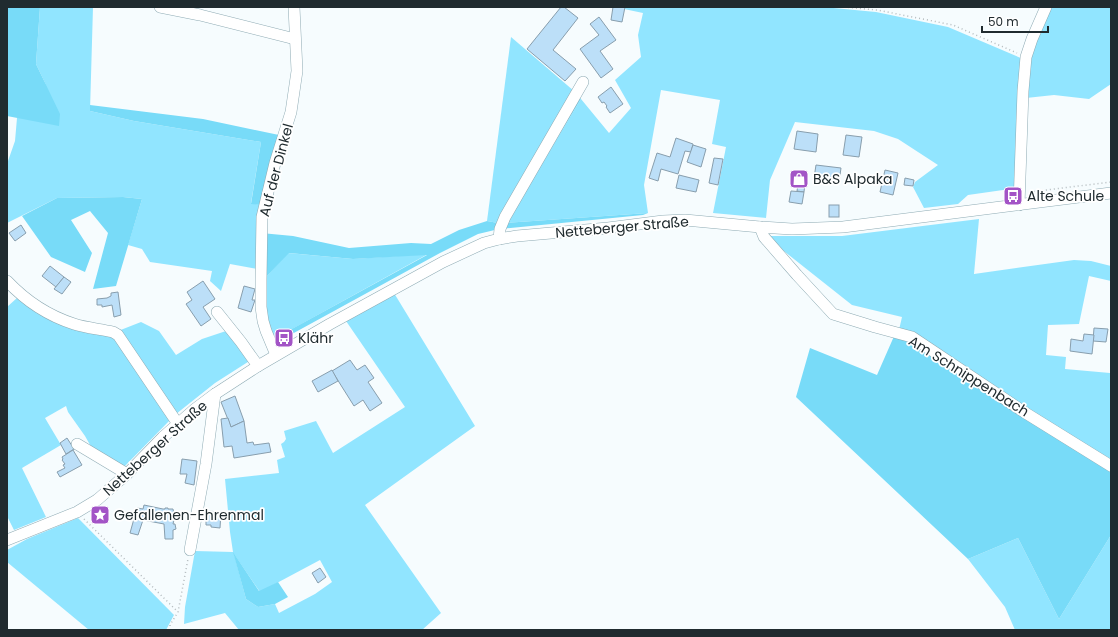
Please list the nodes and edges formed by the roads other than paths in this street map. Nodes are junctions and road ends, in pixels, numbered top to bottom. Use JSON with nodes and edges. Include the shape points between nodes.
{"nodes":[{"id":1,"x":160,"y":7,"type":"edge"},
{"id":2,"x":294,"y":7,"type":"edge"},
{"id":3,"x":1046,"y":7,"type":"edge"},
{"id":4,"x":295,"y":39,"type":"junction"},
{"id":5,"x":583,"y":82,"type":"dead end"},
{"id":6,"x":1111,"y":193,"type":"edge"},
{"id":7,"x":1019,"y":205,"type":"junction"},
{"id":8,"x":760,"y":227,"type":"junction"},
{"id":9,"x":500,"y":239,"type":"junction"},
{"id":10,"x":7,"y":281,"type":"edge"},
{"id":11,"x":217,"y":312,"type":"dead end"},
{"id":12,"x":276,"y":355,"type":"junction"},
{"id":13,"x":258,"y":366,"type":"junction"},
{"id":14,"x":215,"y":394,"type":"junction"},
{"id":15,"x":178,"y":424,"type":"junction"},
{"id":16,"x":77,"y":444,"type":"dead end"},
{"id":17,"x":1111,"y":466,"type":"edge"},
{"id":18,"x":127,"y":474,"type":"junction"},
{"id":19,"x":7,"y":540,"type":"edge"},
{"id":20,"x":190,"y":550,"type":"road end"}],
"edges":[{"from":1,"to":4,"type":"street"},
{"from":2,"to":4,"type":"street","name":"Auf der Dinkel"},
{"from":3,"to":7,"type":"street","via":[[1026,56]]},
{"from":4,"to":12,"type":"street","name":"Auf der Dinkel","via":[[297,71],[291,112],[262,217],[261,307],[266,331]]},
{"from":5,"to":9,"type":"street","via":[[505,218],[500,229]]},
{"from":6,"to":7,"type":"street","name":"Netteberger Straße"},
{"from":7,"to":8,"type":"street","name":"Netteberger Straße","via":[[843,227]]},
{"from":8,"to":9,"type":"street","name":"Netteberger Straße","via":[[698,221],[663,221]]},
{"from":8,"to":17,"type":"street","name":"Am Schnippenbach","via":[[764,237],[833,314],[912,337]]},
{"from":9,"to":12,"type":"street","name":"Netteberger Straße","via":[[484,243],[443,262]]},
{"from":10,"to":15,"type":"street","via":[[29,301],[54,315],[75,324],[118,335]]},
{"from":11,"to":13,"type":"street"},
{"from":12,"to":13,"type":"street","name":"Netteberger Straße"},
{"from":13,"to":14,"type":"street","name":"Netteberger Straße"},
{"from":14,"to":15,"type":"street","name":"Netteberger Straße"},
{"from":14,"to":20,"type":"street","name":"Netteberger Straße","via":[[206,464]]},
{"from":15,"to":18,"type":"street","name":"Netteberger Straße"},
{"from":16,"to":18,"type":"street"},
{"from":18,"to":19,"type":"street","name":"Netteberger Straße","via":[[97,500],[77,512]]}]}
